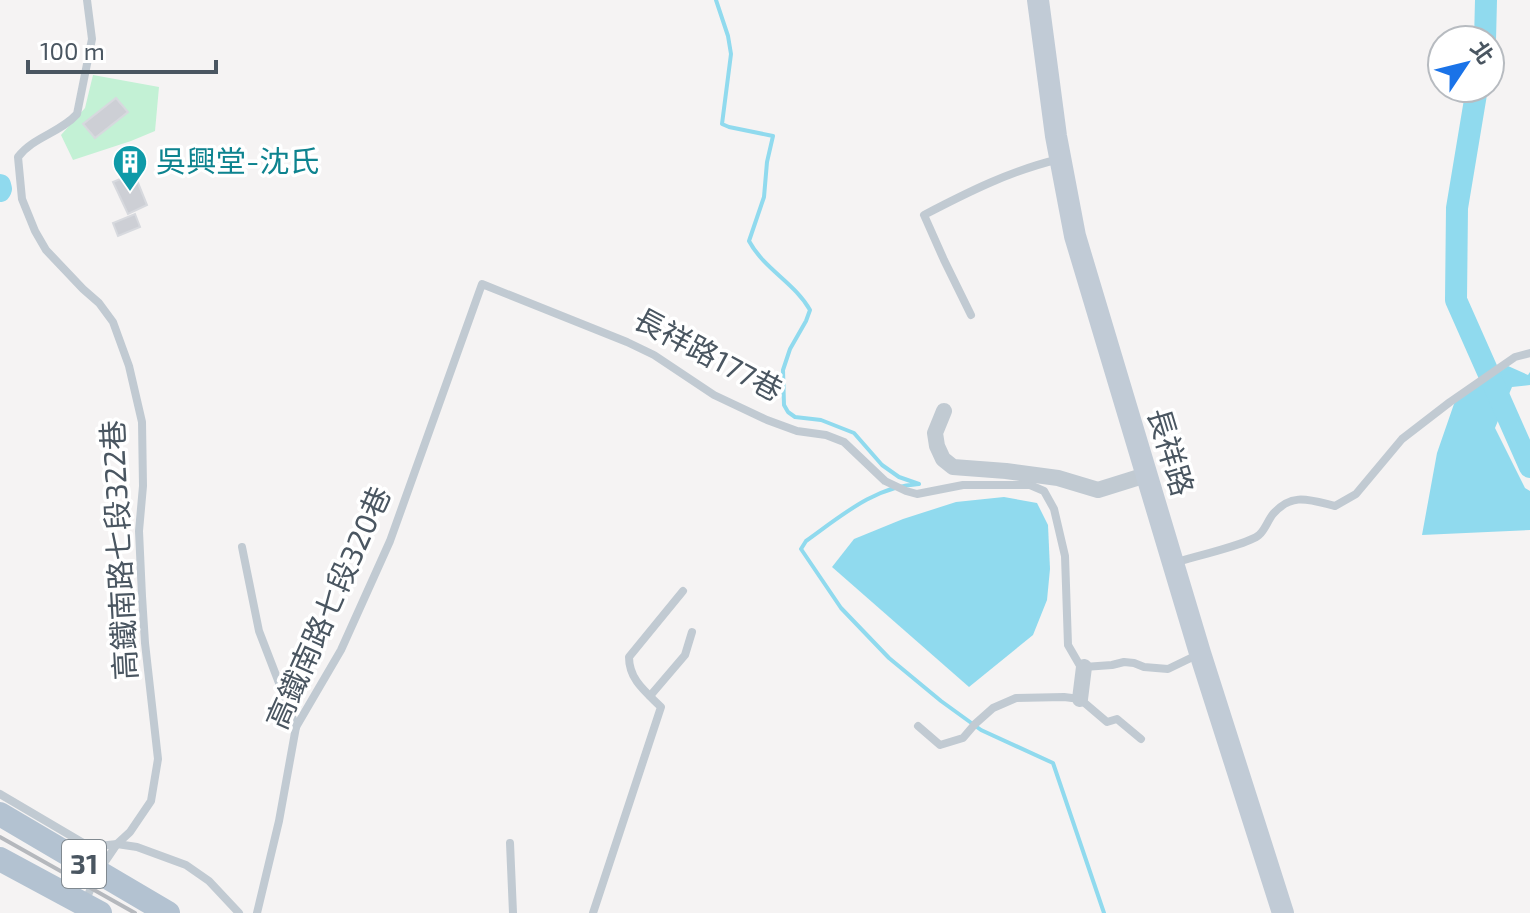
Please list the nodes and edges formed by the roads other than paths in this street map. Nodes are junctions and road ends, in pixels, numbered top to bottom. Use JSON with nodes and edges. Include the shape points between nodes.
{"nodes":[{"id":1,"x":87,"y":0,"type":"edge"},
{"id":2,"x":1038,"y":0,"type":"edge"},
{"id":3,"x":1061,"y":159,"type":"junction"},
{"id":4,"x":482,"y":284,"type":"joint"},
{"id":5,"x":971,"y":315,"type":"dead end"},
{"id":6,"x":1530,"y":353,"type":"edge"},
{"id":7,"x":944,"y":411,"type":"dead end"},
{"id":8,"x":1146,"y":475,"type":"junction"},
{"id":9,"x":242,"y":547,"type":"dead end"},
{"id":10,"x":1172,"y":564,"type":"junction"},
{"id":11,"x":683,"y":591,"type":"dead end"},
{"id":12,"x":692,"y":632,"type":"dead end"},
{"id":13,"x":1200,"y":653,"type":"junction"},
{"id":14,"x":1084,"y":667,"type":"junction"},
{"id":15,"x":650,"y":696,"type":"junction"},
{"id":16,"x":1080,"y":699,"type":"junction"},
{"id":17,"x":918,"y":726,"type":"dead end"},
{"id":18,"x":296,"y":727,"type":"junction"},
{"id":19,"x":1141,"y":739,"type":"dead end"},
{"id":20,"x":0,"y":794,"type":"edge"},
{"id":21,"x":0,"y":814,"type":"edge"},
{"id":22,"x":510,"y":843,"type":"dead end"},
{"id":23,"x":117,"y":844,"type":"junction"},
{"id":24,"x":0,"y":859,"type":"edge"},
{"id":25,"x":98,"y":872,"type":"junction"},
{"id":26,"x":87,"y":910,"type":"edge"},
{"id":27,"x":168,"y":913,"type":"edge"},
{"id":28,"x":239,"y":913,"type":"edge"},
{"id":29,"x":257,"y":913,"type":"edge"},
{"id":30,"x":513,"y":913,"type":"edge"},
{"id":31,"x":593,"y":913,"type":"edge"},
{"id":32,"x":1283,"y":913,"type":"edge"}],
"edges":[{"from":1,"to":23,"type":"lane","name":"高鐵南路七段322巷","via":[[92,39],[77,114],[18,157],[22,199],[35,231],[46,250],[113,322],[142,422],[142,596],[158,759],[151,801]]},
{"from":2,"to":3,"type":"street","name":"長祥路"},
{"from":3,"to":5,"type":"lane","via":[[1029,166],[924,215]]},
{"from":3,"to":8,"type":"street","name":"長祥路","via":[[1075,236]]},
{"from":4,"to":14,"type":"lane","name":"長祥路177巷","via":[[627,342],[767,420],[844,442],[885,481],[906,491],[1016,484],[1044,491],[1065,556],[1068,645]]},
{"from":4,"to":18,"type":"lane","name":"高鐵南路七段320巷","via":[[390,541],[341,650]]},
{"from":6,"to":10,"type":"lane","via":[[1515,357],[1402,439],[1356,494],[1335,506],[1291,500],[1259,535]]},
{"from":7,"to":8,"type":"street","via":[[935,433],[937,446],[953,467],[1058,478],[1098,490]]},
{"from":8,"to":10,"type":"street","name":"長祥路"},
{"from":9,"to":18,"type":"lane","via":[[259,631]]},
{"from":10,"to":13,"type":"street","name":"長祥路"},
{"from":11,"to":15,"type":"lane","via":[[629,657],[633,679]]},
{"from":12,"to":15,"type":"lane","via":[[685,655]]},
{"from":13,"to":14,"type":"lane","via":[[1168,669],[1124,662]]},
{"from":13,"to":32,"type":"street","name":"長祥路"},
{"from":14,"to":16,"type":"street"},
{"from":15,"to":31,"type":"lane","via":[[661,707]]},
{"from":16,"to":17,"type":"lane","via":[[1016,698],[993,708],[963,738],[940,745]]},
{"from":16,"to":19,"type":"lane","via":[[1107,722],[1117,719]]},
{"from":18,"to":29,"type":"lane","name":"高鐵南路七段320巷"},
{"from":20,"to":23,"type":"lane","via":[[90,847]]},
{"from":21,"to":25,"type":"main road","number":"31"},
{"from":22,"to":30,"type":"lane"},
{"from":23,"to":25,"type":"lane","name":"高鐵南路七段322巷"},
{"from":23,"to":28,"type":"lane","via":[[186,865]]},
{"from":24,"to":26,"type":"main road","number":"31"},
{"from":25,"to":26,"type":"lane","name":"高鐵南路七段322巷"},
{"from":25,"to":27,"type":"main road","number":"31"}]}
